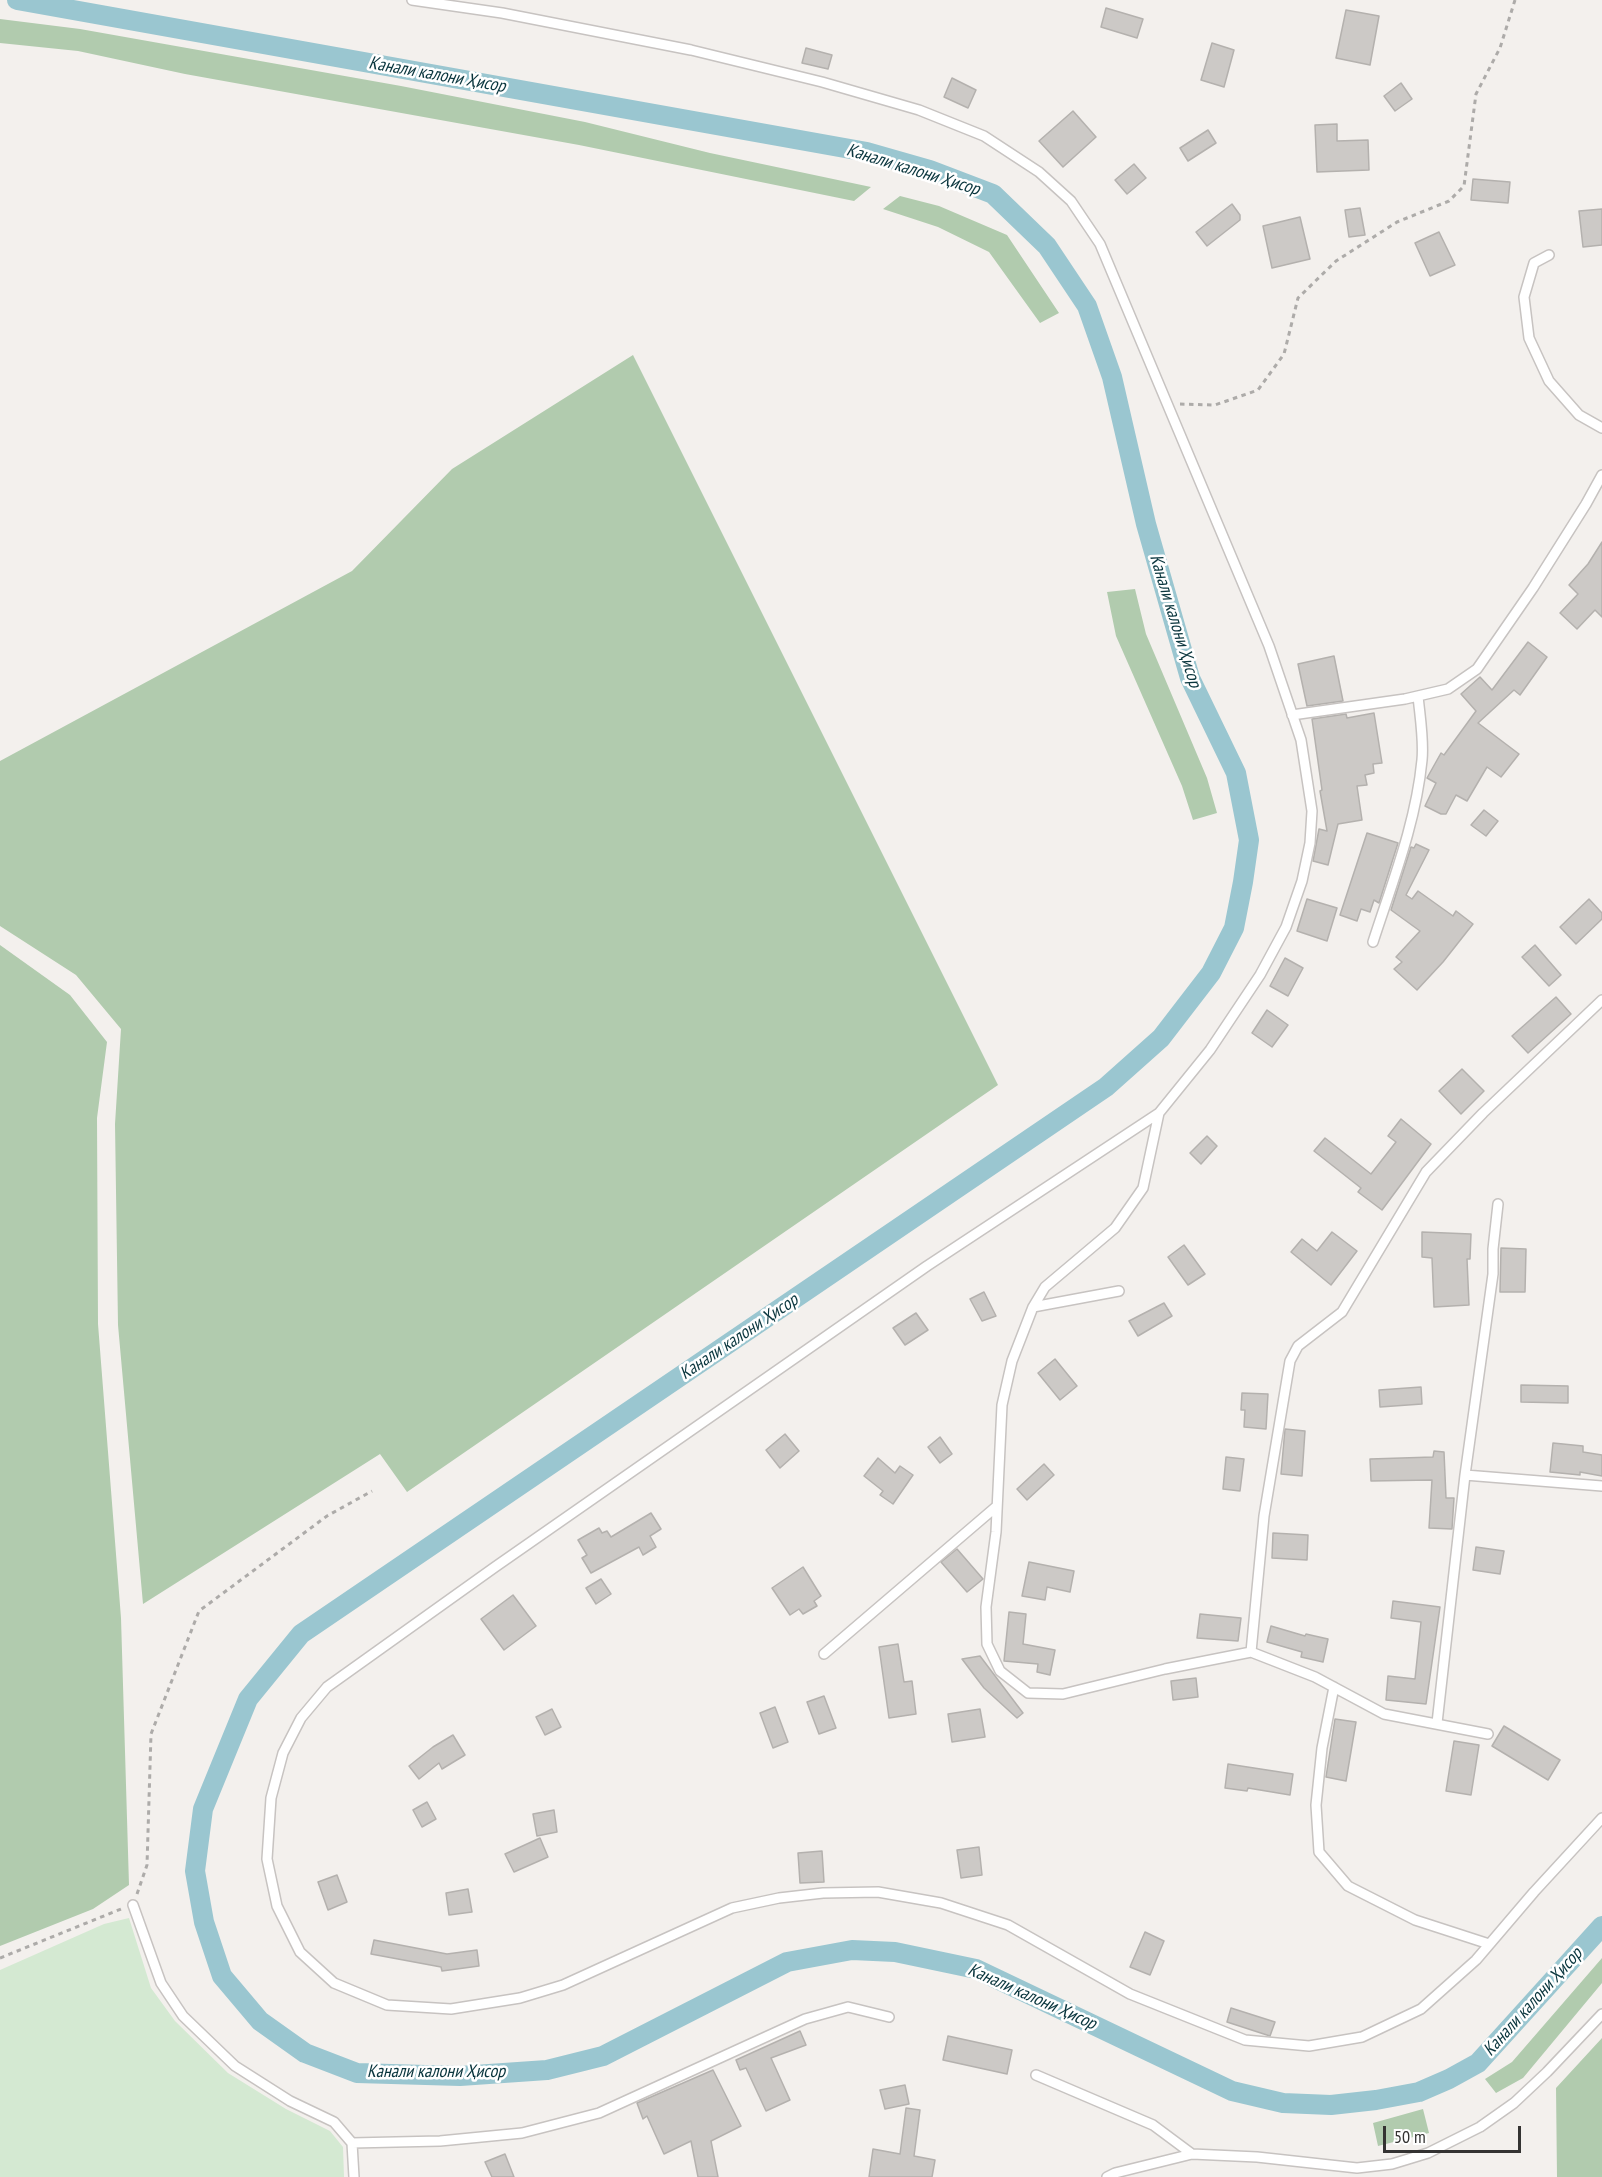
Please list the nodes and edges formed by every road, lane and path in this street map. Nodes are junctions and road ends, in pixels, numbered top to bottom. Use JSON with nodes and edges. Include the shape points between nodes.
{"nodes":[{"id":1,"x":412,"y":0,"type":"edge"},
{"id":2,"x":1515,"y":0,"type":"edge"},
{"id":3,"x":1549,"y":255,"type":"dead end"},
{"id":4,"x":1167,"y":404,"type":"junction"},
{"id":5,"x":1602,"y":428,"type":"edge"},
{"id":6,"x":1602,"y":475,"type":"edge"},
{"id":7,"x":1418,"y":696,"type":"junction"},
{"id":8,"x":1292,"y":715,"type":"junction"},
{"id":9,"x":1373,"y":942,"type":"dead end"},
{"id":10,"x":1602,"y":1000,"type":"edge"},
{"id":11,"x":1159,"y":1113,"type":"junction"},
{"id":12,"x":1498,"y":1204,"type":"dead end"},
{"id":13,"x":1119,"y":1291,"type":"dead end"},
{"id":14,"x":1033,"y":1307,"type":"junction"},
{"id":15,"x":1465,"y":1475,"type":"junction"},
{"id":16,"x":1602,"y":1486,"type":"edge"},
{"id":17,"x":372,"y":1491,"type":"dead end"},
{"id":18,"x":997,"y":1506,"type":"junction"},
{"id":19,"x":1251,"y":1652,"type":"junction"},
{"id":20,"x":824,"y":1654,"type":"dead end"},
{"id":21,"x":1334,"y":1687,"type":"junction"},
{"id":22,"x":1437,"y":1723,"type":"junction"},
{"id":23,"x":1488,"y":1734,"type":"dead end"},
{"id":24,"x":1602,"y":1818,"type":"edge"},
{"id":25,"x":133,"y":1905,"type":"junction"},
{"id":26,"x":1489,"y":1944,"type":"junction"},
{"id":27,"x":0,"y":1958,"type":"edge"},
{"id":28,"x":1602,"y":2014,"type":"edge"},
{"id":29,"x":889,"y":2017,"type":"dead end"},
{"id":30,"x":1036,"y":2075,"type":"dead end"},
{"id":31,"x":352,"y":2143,"type":"junction"},
{"id":32,"x":1192,"y":2154,"type":"junction"},
{"id":33,"x":354,"y":2177,"type":"edge"},
{"id":34,"x":1107,"y":2177,"type":"edge"}],
"edges":[{"from":1,"to":4,"type":"lane","via":[[502,13],[691,50],[919,110],[984,136],[1039,172],[1071,201],[1100,244]]},
{"from":2,"to":4,"type":"path","via":[[1500,48],[1476,94],[1464,186],[1449,201],[1397,222],[1336,261],[1298,298],[1284,354],[1258,390],[1215,405]]},
{"from":3,"to":5,"type":"lane","via":[[1534,263],[1524,297],[1529,338],[1549,381],[1579,415]]},
{"from":4,"to":8,"type":"lane","via":[[1269,646]]},
{"from":6,"to":7,"type":"lane","via":[[1533,588],[1477,669],[1448,689]]},
{"from":7,"to":8,"type":"lane"},
{"from":7,"to":9,"type":"lane","via":[[1422,759],[1416,794],[1404,847]]},
{"from":8,"to":11,"type":"lane","via":[[1301,740],[1312,811],[1302,881],[1286,927],[1260,975],[1210,1050]]},
{"from":10,"to":19,"type":"lane","via":[[1426,1172],[1342,1312],[1298,1346],[1290,1361],[1264,1516]]},
{"from":11,"to":14,"type":"lane","via":[[1143,1188],[1115,1228],[1045,1287]]},
{"from":11,"to":26,"type":"lane","via":[[927,1266],[327,1687],[301,1718],[287,1744],[271,1798],[267,1859],[277,1906],[300,1952],[334,1983],[387,2005],[452,2009],[520,1998],[563,1984],[732,1908],[823,1893],[878,1892],[940,1903],[1008,1925],[1130,1994],[1245,2040],[1309,2046],[1362,2037],[1421,2009]]},
{"from":12,"to":15,"type":"lane","via":[[1493,1274]]},
{"from":13,"to":14,"type":"lane"},
{"from":14,"to":18,"type":"lane","via":[[1012,1361],[1002,1405]]},
{"from":15,"to":16,"type":"lane"},
{"from":15,"to":22,"type":"lane"},
{"from":17,"to":25,"type":"path","via":[[327,1516],[199,1611],[151,1734],[147,1865]]},
{"from":18,"to":19,"type":"lane","via":[[986,1607],[987,1644],[1000,1671],[1028,1693],[1064,1694]]},
{"from":18,"to":20,"type":"lane"},
{"from":19,"to":21,"type":"lane"},
{"from":21,"to":22,"type":"lane","via":[[1384,1714]]},
{"from":21,"to":26,"type":"lane","via":[[1316,1805],[1319,1852],[1348,1886],[1414,1920]]},
{"from":22,"to":23,"type":"lane"},
{"from":24,"to":26,"type":"lane"},
{"from":25,"to":27,"type":"path"},
{"from":25,"to":31,"type":"lane","via":[[161,1983],[183,2016],[235,2066],[290,2102],[334,2122]]},
{"from":28,"to":32,"type":"lane","via":[[1514,2103],[1480,2127],[1428,2153],[1392,2164],[1357,2168]]},
{"from":29,"to":31,"type":"lane","via":[[848,2007],[805,2019],[599,2113],[522,2133],[440,2141]]},
{"from":30,"to":32,"type":"lane","via":[[1153,2125]]},
{"from":31,"to":33,"type":"lane"},
{"from":32,"to":34,"type":"lane"}]}
